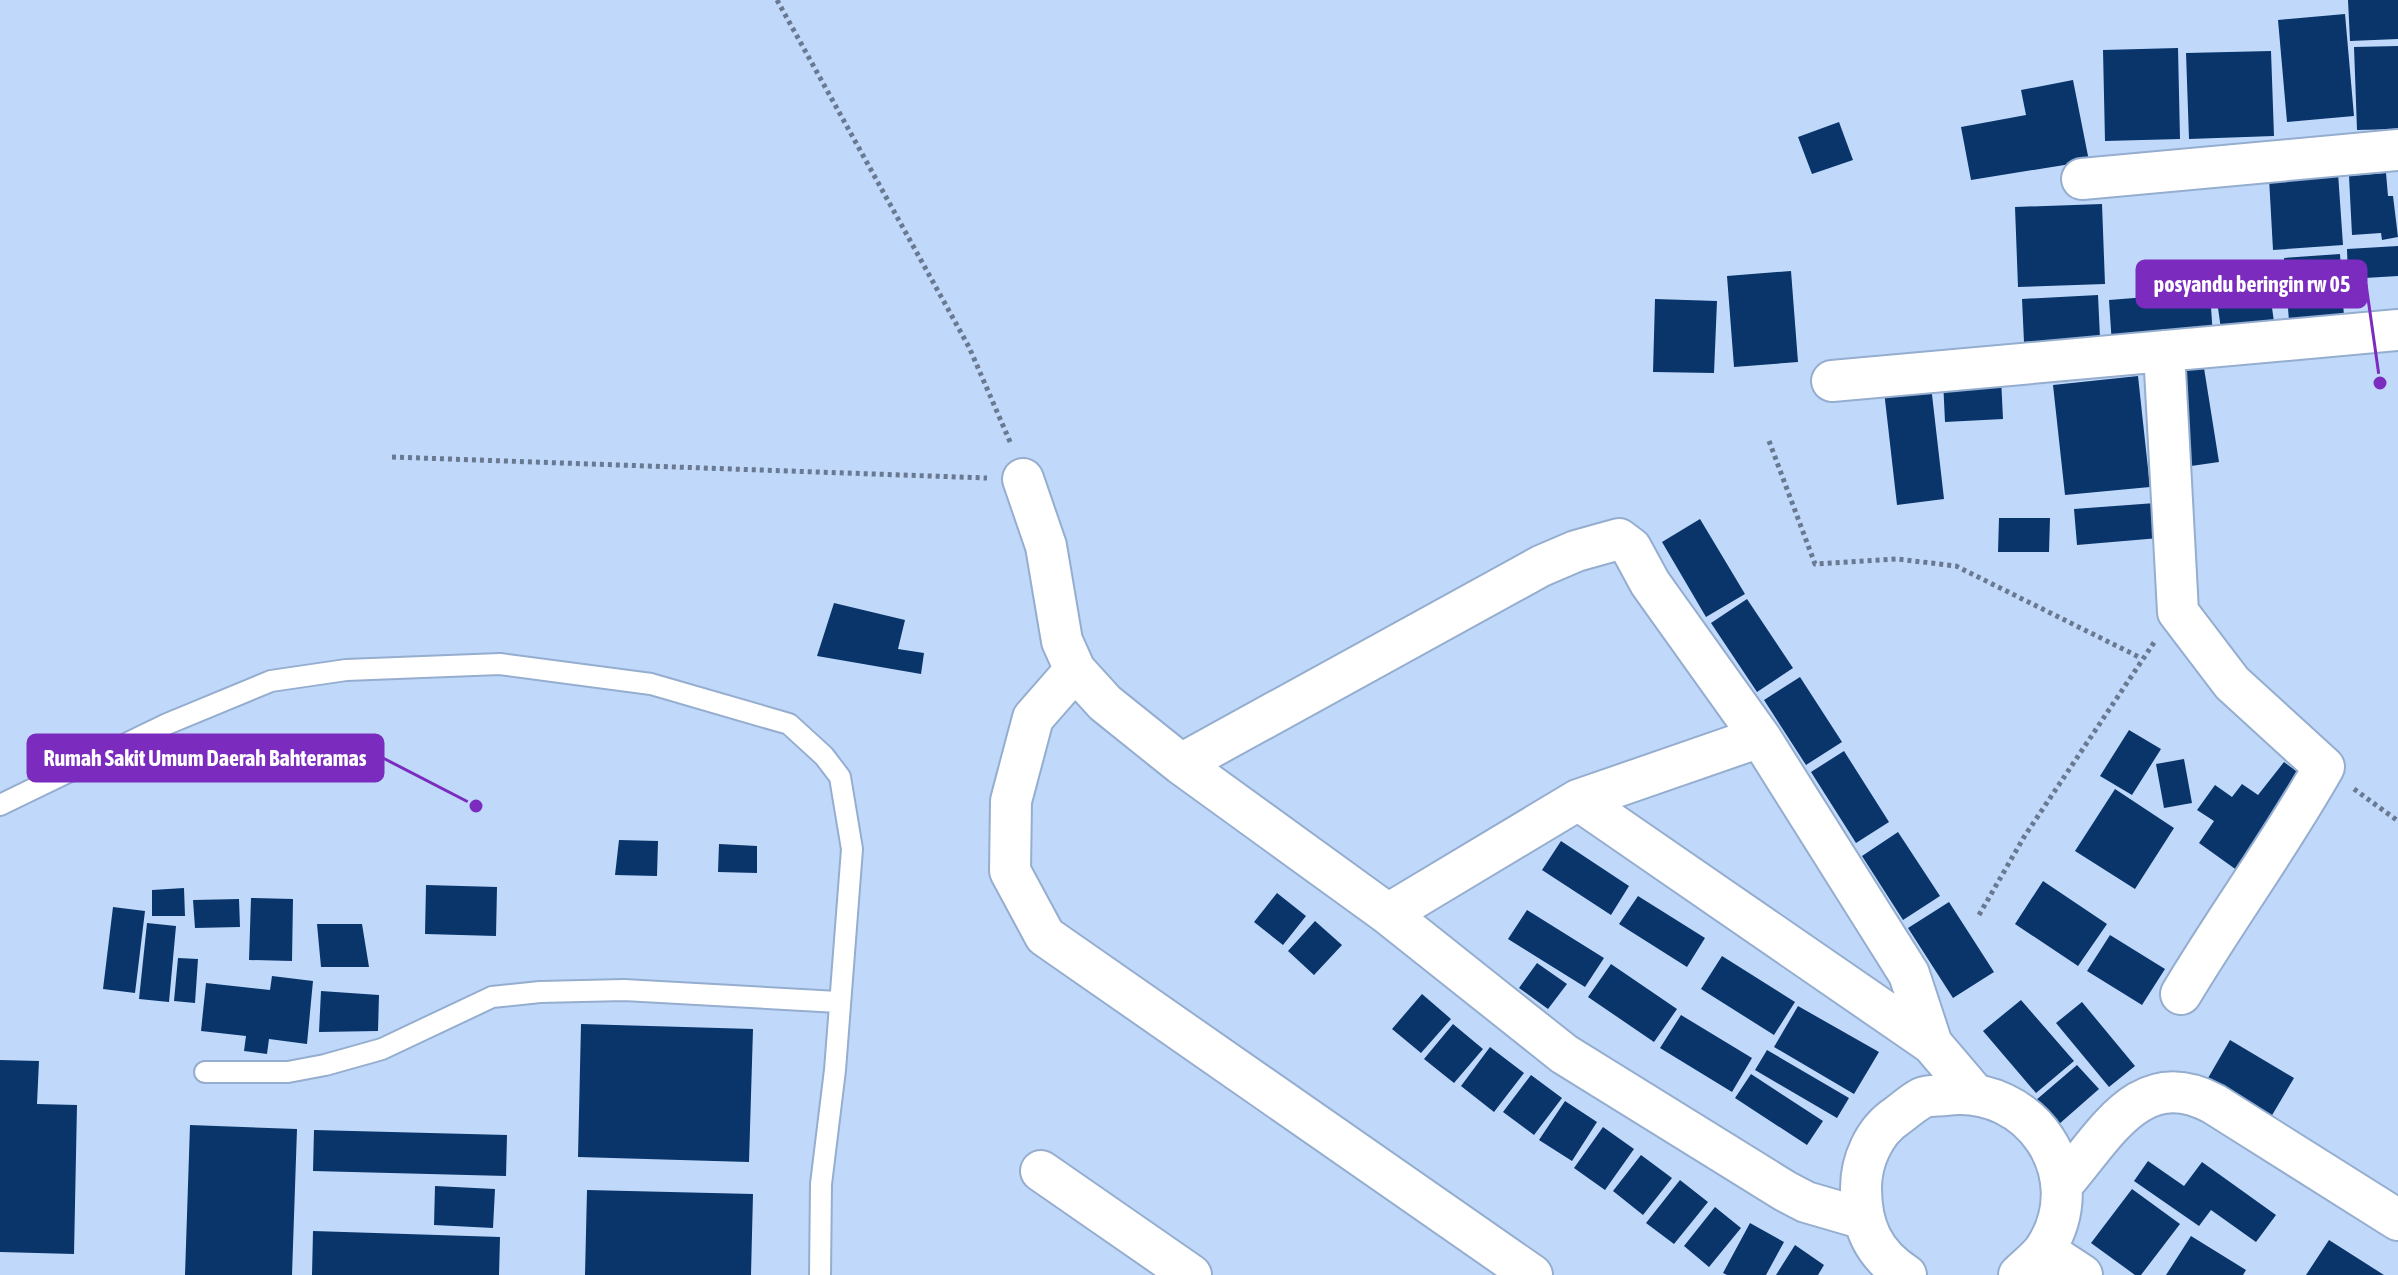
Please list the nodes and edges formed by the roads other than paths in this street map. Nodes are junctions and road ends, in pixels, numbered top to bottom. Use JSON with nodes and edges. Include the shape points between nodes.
{"nodes":[{"id":1,"x":2398,"y":150,"type":"edge"},
{"id":2,"x":2082,"y":179,"type":"dead end"},
{"id":3,"x":2398,"y":330,"type":"edge"},
{"id":4,"x":2164,"y":351,"type":"junction"},
{"id":5,"x":1832,"y":381,"type":"dead end"},
{"id":6,"x":1023,"y":479,"type":"road end"},
{"id":7,"x":1075,"y":670,"type":"junction"},
{"id":8,"x":1760,"y":737,"type":"junction"},
{"id":9,"x":1181,"y":764,"type":"junction"},
{"id":10,"x":1578,"y":800,"type":"junction"},
{"id":11,"x":0,"y":805,"type":"edge"},
{"id":12,"x":1388,"y":914,"type":"junction"},
{"id":13,"x":2181,"y":994,"type":"dead end"},
{"id":14,"x":838,"y":1002,"type":"junction"},
{"id":15,"x":1932,"y":1044,"type":"junction"},
{"id":16,"x":205,"y":1072,"type":"dead end"},
{"id":17,"x":1972,"y":1091,"type":"junction"},
{"id":18,"x":1041,"y":1171,"type":"dead end"},
{"id":19,"x":2062,"y":1185,"type":"junction"},
{"id":20,"x":1861,"y":1218,"type":"junction"},
{"id":21,"x":2398,"y":1220,"type":"edge"},
{"id":22,"x":2031,"y":1263,"type":"edge"},
{"id":23,"x":820,"y":1275,"type":"edge"},
{"id":24,"x":1191,"y":1275,"type":"edge"},
{"id":25,"x":1532,"y":1275,"type":"edge"},
{"id":26,"x":1906,"y":1275,"type":"edge"},
{"id":27,"x":2082,"y":1275,"type":"edge"}],
"edges":[{"from":1,"to":2,"type":"street"},
{"from":3,"to":4,"type":"street"},
{"from":4,"to":5,"type":"street"},
{"from":4,"to":13,"type":"street","via":[[2178,612],[2232,683],[2324,767],[2283,840]]},
{"from":6,"to":7,"type":"street","via":[[1046,546],[1062,641]]},
{"from":7,"to":9,"type":"street","via":[[1105,703]]},
{"from":7,"to":25,"type":"street","via":[[1033,718],[1011,801],[1010,871],[1045,936]]},
{"from":8,"to":9,"type":"street","via":[[1650,583],[1631,548],[1614,537],[1541,566]]},
{"from":8,"to":10,"type":"street"},
{"from":8,"to":15,"type":"street","via":[[1909,974]]},
{"from":9,"to":12,"type":"street"},
{"from":10,"to":12,"type":"street"},
{"from":10,"to":15,"type":"street"},
{"from":11,"to":14,"type":"lane","via":[[167,724],[271,681],[346,670],[500,664],[651,684],[789,724],[840,777],[852,849]]},
{"from":12,"to":20,"type":"street","via":[[1564,1054],[1643,1105],[1806,1202]]},
{"from":14,"to":16,"type":"lane","via":[[624,990],[492,997],[382,1049],[325,1065],[288,1072]]},
{"from":14,"to":23,"type":"lane","via":[[821,1184]]},
{"from":15,"to":17,"type":"street"},
{"from":17,"to":19,"type":"street","via":[[2016,1107],[2048,1141]]},
{"from":17,"to":20,"type":"street","via":[[1923,1098],[1883,1125],[1861,1169]]},
{"from":18,"to":24,"type":"street"},
{"from":19,"to":21,"type":"street","via":[[2132,1106],[2150,1094],[2176,1090],[2214,1104]]},
{"from":19,"to":22,"type":"street","via":[[2059,1219]]},
{"from":20,"to":26,"type":"street","via":[[1885,1262]]},
{"from":22,"to":27,"type":"street"}]}
